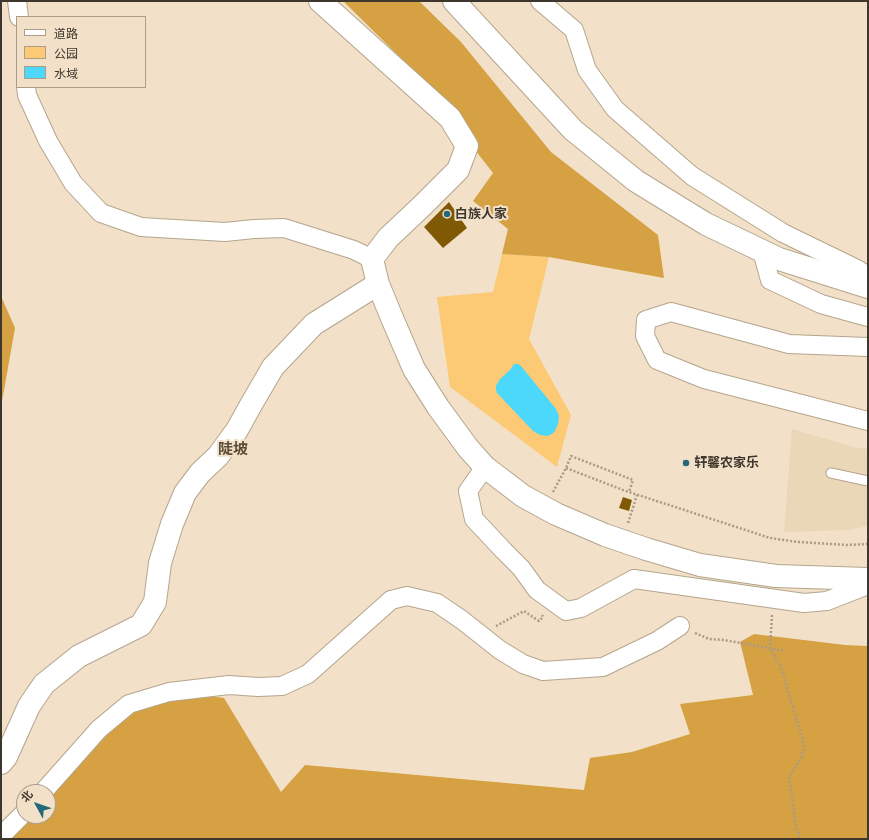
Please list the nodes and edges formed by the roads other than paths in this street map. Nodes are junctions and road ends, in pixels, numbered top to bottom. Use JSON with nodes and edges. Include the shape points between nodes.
{"nodes":[{"id":1,"x":17,"y":1,"type":"edge"},
{"id":2,"x":320,"y":1,"type":"edge"},
{"id":3,"x":454,"y":1,"type":"edge"},
{"id":4,"x":540,"y":1,"type":"edge"},
{"id":5,"x":19,"y":16,"type":"edge"},
{"id":6,"x":26,"y":88,"type":"edge"},
{"id":7,"x":762,"y":251,"type":"junction"},
{"id":8,"x":372,"y":259,"type":"junction"},
{"id":9,"x":868,"y":276,"type":"edge"},
{"id":10,"x":378,"y":284,"type":"junction"},
{"id":11,"x":868,"y":287,"type":"edge"},
{"id":12,"x":868,"y":318,"type":"edge"},
{"id":13,"x":868,"y":347,"type":"edge"},
{"id":14,"x":868,"y":421,"type":"edge"},
{"id":15,"x":485,"y":466,"type":"junction"},
{"id":16,"x":831,"y":473,"type":"dead end"},
{"id":17,"x":868,"y":481,"type":"edge"},
{"id":18,"x":868,"y":579,"type":"edge"},
{"id":19,"x":868,"y":585,"type":"edge"},
{"id":20,"x":680,"y":626,"type":"road end"},
{"id":21,"x":1,"y":763,"type":"edge"},
{"id":22,"x":50,"y":784,"type":"edge"},
{"id":23,"x":16,"y":821,"type":"edge"},
{"id":24,"x":1,"y":836,"type":"edge"}],
"edges":[{"from":1,"to":5,"type":"street"},
{"from":2,"to":8,"type":"main road","via":[[450,118],[467,146],[458,170],[388,238]]},
{"from":3,"to":7,"type":"main road","via":[[572,130],[636,181],[706,224]]},
{"from":4,"to":9,"type":"street","via":[[574,30],[588,70],[615,109],[692,176],[783,233]]},
{"from":6,"to":8,"type":"street","via":[[48,141],[73,183],[101,213],[141,227],[225,232],[284,228],[354,250]]},
{"from":7,"to":11,"type":"main road"},
{"from":7,"to":12,"type":"street","via":[[770,280],[821,304]]},
{"from":8,"to":10,"type":"main road"},
{"from":10,"to":15,"type":"main road","via":[[414,369],[442,413]]},
{"from":10,"to":21,"type":"main road","via":[[314,324],[273,367],[237,430],[185,493],[160,563],[155,602],[141,626],[79,656],[44,684],[29,706]]},
{"from":13,"to":14,"type":"street","via":[[789,344],[671,312],[646,320],[645,336],[657,360],[704,380]]},
{"from":15,"to":18,"type":"main road","via":[[523,496],[556,514],[605,535],[700,565],[776,576]]},
{"from":15,"to":19,"type":"street","via":[[468,491],[474,519],[521,568],[537,590],[566,611],[581,608],[634,578],[804,603],[826,601]]},
{"from":16,"to":17,"type":"lane"},
{"from":20,"to":22,"type":"street","via":[[657,641],[603,667],[543,671],[523,664],[500,650],[437,603],[407,596],[391,600],[308,674],[282,686],[229,685],[169,692],[129,704],[99,729]]},
{"from":23,"to":24,"type":"street"}]}
